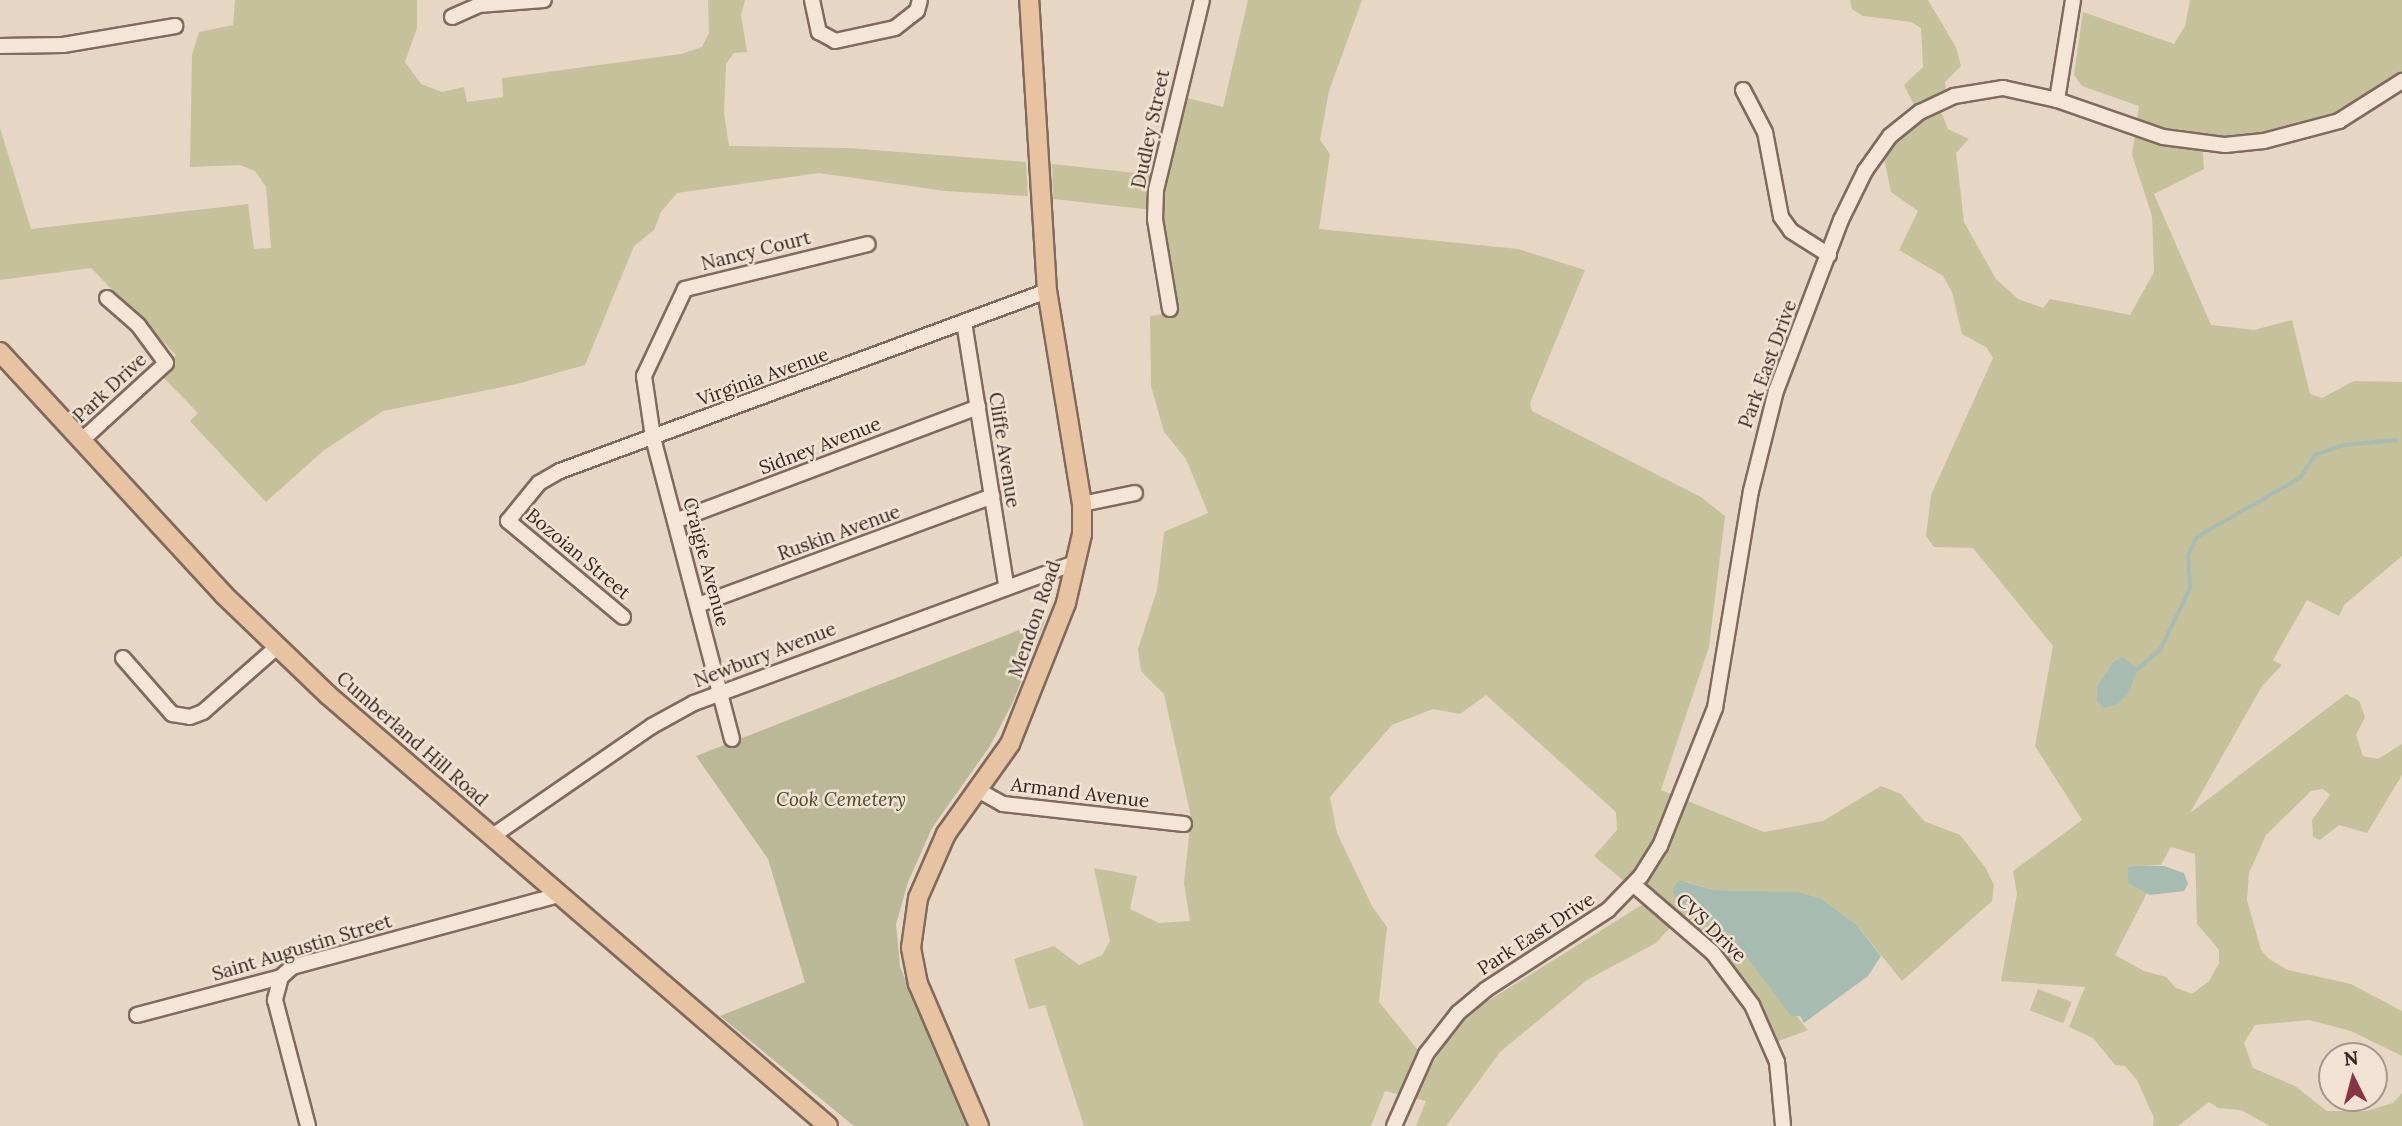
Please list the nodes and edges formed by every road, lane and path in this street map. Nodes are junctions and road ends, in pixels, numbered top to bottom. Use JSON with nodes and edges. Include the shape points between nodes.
{"nodes":[{"id":1,"x":544,"y":0,"type":"edge"},
{"id":2,"x":812,"y":0,"type":"edge"},
{"id":3,"x":920,"y":0,"type":"edge"},
{"id":4,"x":1030,"y":0,"type":"edge"},
{"id":5,"x":1202,"y":0,"type":"edge"},
{"id":6,"x":2073,"y":0,"type":"edge"},
{"id":7,"x":452,"y":17,"type":"dead end"},
{"id":8,"x":174,"y":26,"type":"dead end"},
{"id":9,"x":0,"y":46,"type":"edge"},
{"id":10,"x":2402,"y":80,"type":"edge"},
{"id":11,"x":1744,"y":90,"type":"dead end"},
{"id":12,"x":2057,"y":100,"type":"junction"},
{"id":13,"x":868,"y":244,"type":"dead end"},
{"id":14,"x":1829,"y":255,"type":"junction"},
{"id":15,"x":1046,"y":291,"type":"junction"},
{"id":16,"x":107,"y":298,"type":"dead end"},
{"id":17,"x":1170,"y":309,"type":"dead end"},
{"id":18,"x":964,"y":322,"type":"junction"},
{"id":19,"x":0,"y":352,"type":"edge"},
{"id":20,"x":978,"y":407,"type":"junction"},
{"id":21,"x":653,"y":437,"type":"junction"},
{"id":22,"x":81,"y":441,"type":"junction"},
{"id":23,"x":1135,"y":493,"type":"dead end"},
{"id":24,"x":992,"y":496,"type":"junction"},
{"id":25,"x":1082,"y":504,"type":"junction"},
{"id":26,"x":508,"y":521,"type":"joint"},
{"id":27,"x":675,"y":521,"type":"junction"},
{"id":28,"x":1077,"y":562,"type":"junction"},
{"id":29,"x":1006,"y":585,"type":"junction"},
{"id":30,"x":698,"y":605,"type":"junction"},
{"id":31,"x":623,"y":617,"type":"dead end"},
{"id":32,"x":277,"y":647,"type":"junction"},
{"id":33,"x":123,"y":658,"type":"dead end"},
{"id":34,"x":721,"y":691,"type":"junction"},
{"id":35,"x":732,"y":739,"type":"dead end"},
{"id":36,"x":976,"y":789,"type":"junction"},
{"id":37,"x":1184,"y":824,"type":"dead end"},
{"id":38,"x":494,"y":835,"type":"junction"},
{"id":39,"x":1634,"y":885,"type":"junction"},
{"id":40,"x":559,"y":895,"type":"junction"},
{"id":41,"x":281,"y":977,"type":"junction"},
{"id":42,"x":137,"y":1014,"type":"dead end"},
{"id":43,"x":309,"y":1126,"type":"edge"},
{"id":44,"x":828,"y":1126,"type":"edge"},
{"id":45,"x":979,"y":1126,"type":"edge"},
{"id":46,"x":1394,"y":1126,"type":"edge"},
{"id":47,"x":1783,"y":1126,"type":"edge"}],
"edges":[{"from":1,"to":7,"type":"street","via":[[479,5]]},
{"from":2,"to":3,"type":"street","via":[[819,32],[835,41],[895,28],[913,16]]},
{"from":4,"to":15,"type":"main road","name":"Mendon Road"},
{"from":5,"to":17,"type":"street","name":"Dudley Street","via":[[1156,190]]},
{"from":6,"to":12,"type":"street"},
{"from":8,"to":9,"type":"street","via":[[38,47]]},
{"from":10,"to":12,"type":"street","name":"Park East Drive","via":[[2358,112],[2321,128],[2225,145],[2163,138]]},
{"from":11,"to":14,"type":"street","via":[[1765,132],[1781,217],[1791,231]]},
{"from":12,"to":14,"type":"street","name":"Park East Drive","via":[[1990,88],[1954,96],[1920,112],[1877,152],[1854,191]]},
{"from":13,"to":21,"type":"street","name":"Nancy Court","via":[[685,289],[644,376]]},
{"from":14,"to":39,"type":"street","name":"Park East Drive","via":[[1762,440],[1715,708],[1665,835]]},
{"from":15,"to":18,"type":"street","name":"Virginia Avenue"},
{"from":15,"to":25,"type":"main road","name":"Mendon Road"},
{"from":16,"to":22,"type":"street","name":"Park Drive","via":[[138,325],[166,363]]},
{"from":18,"to":20,"type":"street","name":"Cliffe Avenue"},
{"from":18,"to":21,"type":"street","name":"Virginia Avenue"},
{"from":19,"to":22,"type":"main road","name":"Cumberland Hill Road"},
{"from":20,"to":24,"type":"street","name":"Cliffe Avenue"},
{"from":20,"to":27,"type":"street","name":"Sidney Avenue"},
{"from":21,"to":26,"type":"street","name":"Virginia Avenue","via":[[547,477]]},
{"from":21,"to":27,"type":"street","name":"Craigie Avenue"},
{"from":22,"to":32,"type":"main road","name":"Cumberland Hill Road"},
{"from":23,"to":25,"type":"street"},
{"from":24,"to":29,"type":"street","name":"Cliffe Avenue"},
{"from":24,"to":30,"type":"street","name":"Ruskin Avenue"},
{"from":25,"to":28,"type":"main road","name":"Mendon Road"},
{"from":26,"to":31,"type":"street","name":"Bozoian Street"},
{"from":27,"to":30,"type":"street","name":"Craigie Avenue"},
{"from":28,"to":29,"type":"street","name":"Newbury Avenue"},
{"from":28,"to":36,"type":"main road","name":"Mendon Road","via":[[1016,732]]},
{"from":29,"to":34,"type":"street","name":"Newbury Avenue"},
{"from":30,"to":34,"type":"street","name":"Craigie Avenue"},
{"from":32,"to":33,"type":"street","via":[[203,712],[190,717],[172,714]]},
{"from":32,"to":38,"type":"main road","name":"Cumberland Hill Road","via":[[423,779]]},
{"from":34,"to":35,"type":"street","name":"Craigie Avenue"},
{"from":34,"to":38,"type":"street","name":"Newbury Avenue","via":[[652,726]]},
{"from":36,"to":37,"type":"street","name":"Armand Avenue","via":[[1003,804]]},
{"from":36,"to":45,"type":"main road","name":"Mendon Road","via":[[929,866],[918,898],[911,948],[918,984]]},
{"from":38,"to":40,"type":"main road","name":"Cumberland Hill Road"},
{"from":39,"to":46,"type":"street","name":"Park East Drive","via":[[1599,918],[1485,990],[1458,1013],[1426,1054]]},
{"from":39,"to":47,"type":"street","name":"CVS Drive","via":[[1713,953],[1752,1004],[1777,1062]]},
{"from":40,"to":41,"type":"street","name":"Saint Augustin Street","via":[[292,967]]},
{"from":40,"to":44,"type":"main road","name":"Cumberland Hill Road"},
{"from":41,"to":42,"type":"street","name":"Saint Augustin Street"},
{"from":41,"to":43,"type":"street","via":[[275,1000]]}]}
